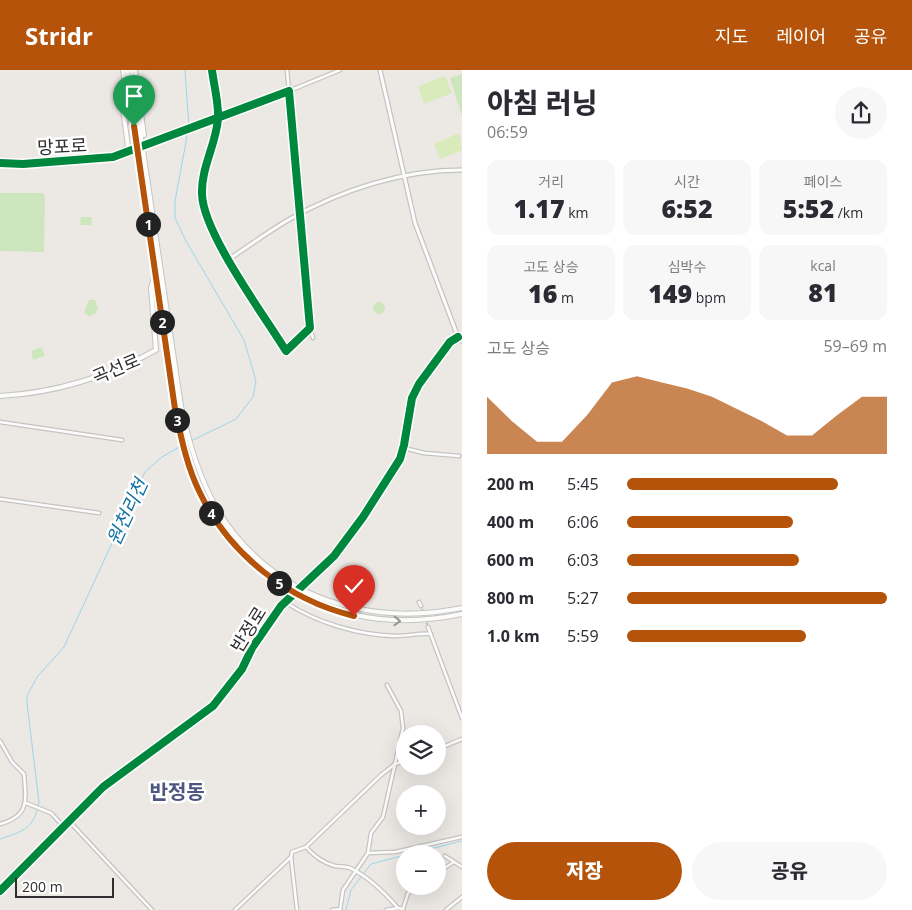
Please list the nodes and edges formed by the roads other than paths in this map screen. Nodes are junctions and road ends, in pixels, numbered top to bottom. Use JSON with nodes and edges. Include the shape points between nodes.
{"nodes":[{"id":1,"x":123,"y":70,"type":"edge"},
{"id":2,"x":127,"y":70,"type":"edge"},
{"id":3,"x":133,"y":70,"type":"edge"},
{"id":4,"x":212,"y":70,"type":"edge"},
{"id":5,"x":287,"y":70,"type":"edge"},
{"id":6,"x":340,"y":70,"type":"edge"},
{"id":7,"x":380,"y":70,"type":"edge"},
{"id":8,"x":125,"y":83,"type":"junction"},
{"id":9,"x":289,"y":91,"type":"junction"},
{"id":10,"x":218,"y":119,"type":"junction"},
{"id":11,"x":154,"y":141,"type":"tunnel mouth"},
{"id":12,"x":124,"y":154,"type":"tunnel mouth"},
{"id":13,"x":114,"y":156,"type":"junction"},
{"id":14,"x":0,"y":163,"type":"edge"},
{"id":15,"x":140,"y":170,"type":"junction"},
{"id":16,"x":462,"y":170,"type":"edge"},
{"id":17,"x":403,"y":176,"type":"junction"},
{"id":18,"x":300,"y":213,"type":"junction"},
{"id":19,"x":229,"y":259,"type":"junction"},
{"id":20,"x":155,"y":274,"type":"junction"},
{"id":21,"x":310,"y":328,"type":"junction"},
{"id":22,"x":458,"y":337,"type":"junction"},
{"id":23,"x":313,"y":338,"type":"dead end"},
{"id":24,"x":462,"y":341,"type":"edge"},
{"id":25,"x":0,"y":396,"type":"edge"},
{"id":26,"x":0,"y":422,"type":"edge"},
{"id":27,"x":122,"y":440,"type":"dead end"},
{"id":28,"x":404,"y":448,"type":"junction"},
{"id":29,"x":458,"y":456,"type":"dead end"},
{"id":30,"x":0,"y":500,"type":"edge"},
{"id":31,"x":99,"y":514,"type":"dead end"},
{"id":32,"x":285,"y":602,"type":"junction"},
{"id":33,"x":419,"y":602,"type":"dead end"},
{"id":34,"x":421,"y":606,"type":"tunnel mouth"},
{"id":35,"x":462,"y":608,"type":"edge"},
{"id":36,"x":462,"y":614,"type":"edge"},
{"id":37,"x":428,"y":627,"type":"tunnel mouth"},
{"id":38,"x":431,"y":634,"type":"junction"},
{"id":39,"x":387,"y":685,"type":"dead end"},
{"id":40,"x":462,"y":718,"type":"edge"},
{"id":41,"x":462,"y":739,"type":"edge"},
{"id":42,"x":0,"y":741,"type":"edge"},
{"id":43,"x":446,"y":746,"type":"edge"},
{"id":44,"x":395,"y":764,"type":"junction"},
{"id":45,"x":26,"y":803,"type":"junction"},
{"id":46,"x":69,"y":821,"type":"junction"},
{"id":47,"x":0,"y":824,"type":"edge"},
{"id":48,"x":63,"y":826,"type":"junction"},
{"id":49,"x":462,"y":837,"type":"edge"},
{"id":50,"x":306,"y":847,"type":"junction"},
{"id":51,"x":368,"y":854,"type":"junction"},
{"id":52,"x":292,"y":857,"type":"junction"},
{"id":53,"x":446,"y":857,"type":"edge"},
{"id":54,"x":454,"y":862,"type":"junction"},
{"id":55,"x":446,"y":867,"type":"edge"},
{"id":56,"x":462,"y":867,"type":"edge"},
{"id":57,"x":355,"y":871,"type":"junction"},
{"id":58,"x":0,"y":891,"type":"edge"},
{"id":59,"x":407,"y":895,"type":"edge"},
{"id":60,"x":462,"y":897,"type":"edge"},
{"id":61,"x":398,"y":908,"type":"junction"},
{"id":62,"x":152,"y":910,"type":"edge"},
{"id":63,"x":235,"y":910,"type":"edge"},
{"id":64,"x":297,"y":910,"type":"edge"},
{"id":65,"x":332,"y":910,"type":"edge"},
{"id":66,"x":340,"y":910,"type":"edge"},
{"id":67,"x":386,"y":910,"type":"edge"},
{"id":68,"x":403,"y":910,"type":"edge"},
{"id":69,"x":446,"y":910,"type":"edge"}],
"edges":[{"from":1,"to":8,"type":"main road"},
{"from":2,"to":15,"type":"main road"},
{"from":3,"to":35,"type":"main road","bridge":true,"via":[[181,406],[198,473],[213,505],[231,531],[267,567],[305,591],[347,607],[377,613],[418,614]]},
{"from":4,"to":10,"type":"street"},
{"from":5,"to":9,"type":"street"},
{"from":6,"to":9,"type":"street"},
{"from":7,"to":17,"type":"street"},
{"from":8,"to":13,"type":"main road","via":[[123,109],[128,147]]},
{"from":8,"to":15,"type":"main road"},
{"from":9,"to":10,"type":"street"},
{"from":9,"to":18,"type":"street"},
{"from":10,"to":11,"type":"street"},
{"from":10,"to":19,"type":"street","via":[[202,193],[204,212]]},
{"from":12,"to":13,"type":"street","name":"망포로"},
{"from":13,"to":14,"type":"street","name":"망포로"},
{"from":15,"to":20,"type":"main road"},
{"from":16,"to":17,"type":"street"},
{"from":17,"to":18,"type":"street","via":[[347,192]]},
{"from":17,"to":22,"type":"street","via":[[415,223]]},
{"from":18,"to":19,"type":"street"},
{"from":18,"to":21,"type":"street"},
{"from":19,"to":21,"type":"street","via":[[286,350]]},
{"from":20,"to":25,"type":"main road","name":"곡선로","via":[[151,288],[156,350],[74,385],[26,395]]},
{"from":20,"to":36,"type":"main road","one_way":true,"bridge":true,"via":[[175,409],[193,476],[208,508],[225,533],[260,570],[284,587],[343,613],[382,620],[414,621]]},
{"from":21,"to":23,"type":"street"},
{"from":22,"to":24,"type":"street"},
{"from":22,"to":28,"type":"street","name":"반정로","via":[[450,342],[412,398]]},
{"from":26,"to":27,"type":"street"},
{"from":28,"to":29,"type":"street"},
{"from":28,"to":32,"type":"street","name":"반정로","via":[[400,459],[343,544]]},
{"from":30,"to":31,"type":"street"},
{"from":32,"to":38,"type":"street","via":[[314,618],[347,628],[396,636]]},
{"from":32,"to":46,"type":"street","name":"반정로","via":[[268,623],[242,669],[213,706],[103,787]]},
{"from":33,"to":34,"type":"street"},
{"from":37,"to":38,"type":"street"},
{"from":38,"to":40,"type":"street"},
{"from":39,"to":44,"type":"street","via":[[403,719]]},
{"from":41,"to":43,"type":"street"},
{"from":42,"to":45,"type":"street","via":[[12,762],[24,774]]},
{"from":44,"to":50,"type":"street"},
{"from":44,"to":51,"type":"street","via":[[383,817],[371,833]]},
{"from":45,"to":47,"type":"street","via":[[18,817]]},
{"from":45,"to":48,"type":"street","via":[[48,811]]},
{"from":46,"to":48,"type":"street","name":"반정로"},
{"from":46,"to":62,"type":"street"},
{"from":48,"to":58,"type":"street","name":"반정로"},
{"from":49,"to":51,"type":"street","via":[[402,851]]},
{"from":50,"to":52,"type":"street","via":[[292,852]]},
{"from":50,"to":57,"type":"street","via":[[315,857]]},
{"from":51,"to":57,"type":"street"},
{"from":52,"to":63,"type":"street"},
{"from":52,"to":64,"type":"street"},
{"from":53,"to":54,"type":"street"},
{"from":54,"to":55,"type":"street"},
{"from":54,"to":56,"type":"street"},
{"from":57,"to":61,"type":"street","via":[[378,887]]},
{"from":57,"to":66,"type":"street","via":[[343,890]]},
{"from":59,"to":68,"type":"street"},
{"from":60,"to":69,"type":"street"},
{"from":61,"to":67,"type":"street"},
{"from":61,"to":68,"type":"street"},
{"from":65,"to":66,"type":"street"}]}
